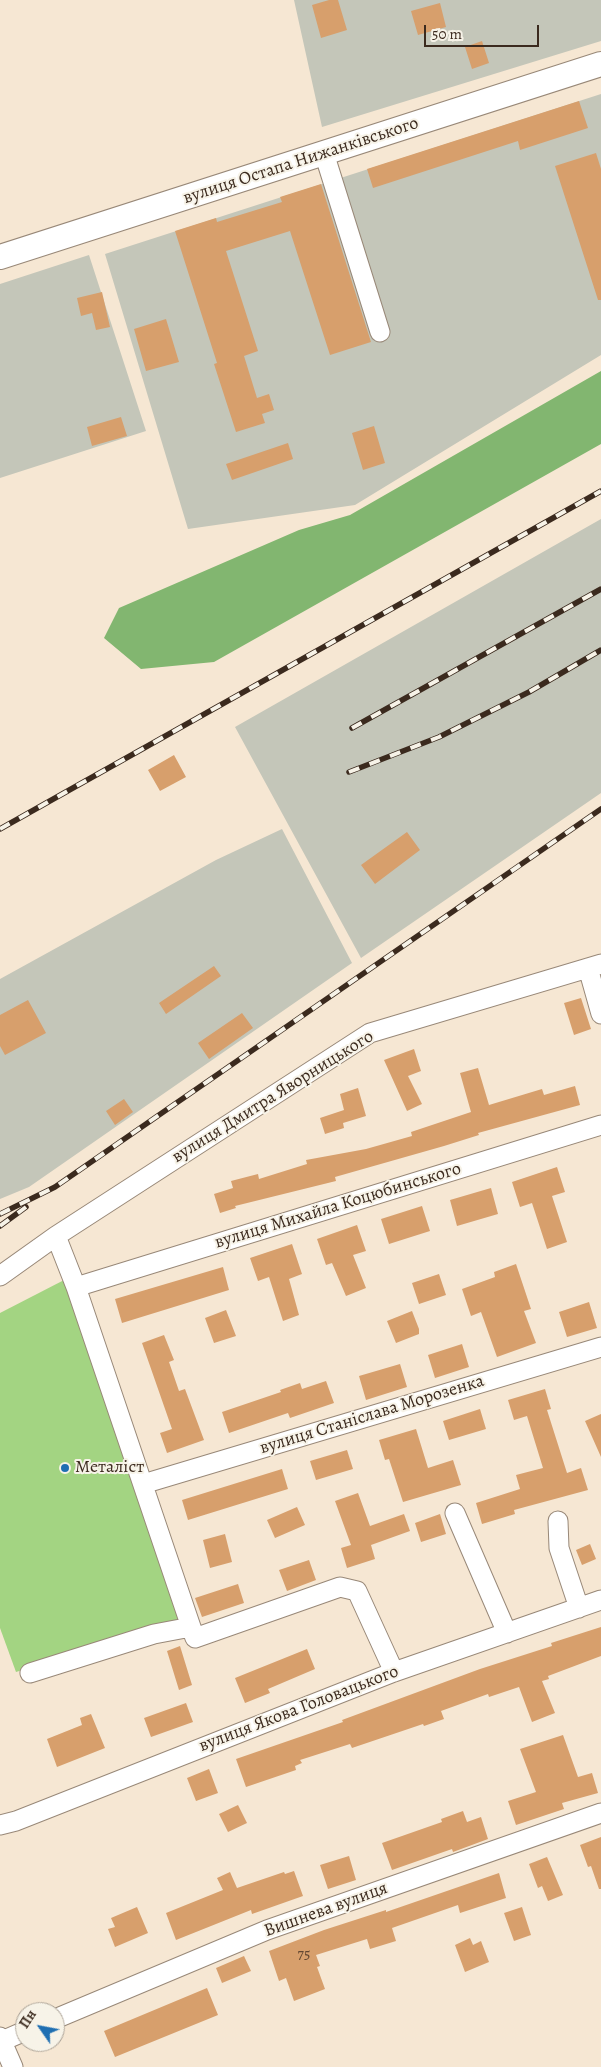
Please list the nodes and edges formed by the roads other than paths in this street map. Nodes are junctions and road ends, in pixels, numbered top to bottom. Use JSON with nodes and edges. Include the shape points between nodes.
{"nodes":[{"id":1,"x":601,"y":64,"type":"edge"},
{"id":2,"x":324,"y":153,"type":"junction"},
{"id":3,"x":0,"y":257,"type":"edge"},
{"id":4,"x":380,"y":332,"type":"dead end"},
{"id":5,"x":595,"y":966,"type":"edge"},
{"id":6,"x":601,"y":1014,"type":"edge"},
{"id":7,"x":601,"y":1125,"type":"edge"},
{"id":8,"x":56,"y":1236,"type":"junction"},
{"id":9,"x":0,"y":1276,"type":"edge"},
{"id":10,"x":76,"y":1287,"type":"junction"},
{"id":11,"x":601,"y":1347,"type":"edge"},
{"id":12,"x":143,"y":1484,"type":"junction"},
{"id":13,"x":455,"y":1514,"type":"dead end"},
{"id":14,"x":558,"y":1521,"type":"dead end"},
{"id":15,"x":601,"y":1600,"type":"edge"},
{"id":16,"x":579,"y":1608,"type":"junction"},
{"id":17,"x":191,"y":1627,"type":"junction"},
{"id":18,"x":507,"y":1633,"type":"junction"},
{"id":19,"x":394,"y":1672,"type":"junction"},
{"id":20,"x":30,"y":1673,"type":"dead end"},
{"id":21,"x":601,"y":1814,"type":"edge"},
{"id":22,"x":0,"y":1825,"type":"edge"},
{"id":23,"x":65,"y":2015,"type":"edge"},
{"id":24,"x":15,"y":2034,"type":"edge"},
{"id":25,"x":1,"y":2039,"type":"edge"},
{"id":26,"x":13,"y":2067,"type":"edge"}],
"edges":[{"from":1,"to":2,"type":"main road","name":"вулиця Остапа Нижанківського"},
{"from":2,"to":3,"type":"main road","name":"вулиця Остапа Нижанківського"},
{"from":2,"to":4,"type":"street"},
{"from":5,"to":6,"type":"street"},
{"from":5,"to":8,"type":"street","name":"вулиця Дмитра Яворницького","via":[[370,1033]]},
{"from":7,"to":10,"type":"street","name":"вулиця Михайла Коцюбинського"},
{"from":8,"to":9,"type":"street","name":"вулиця Дмитра Яворницького"},
{"from":8,"to":10,"type":"street"},
{"from":10,"to":12,"type":"street"},
{"from":11,"to":12,"type":"street","name":"вулиця Станіслава Морозенка"},
{"from":12,"to":17,"type":"street"},
{"from":13,"to":18,"type":"street"},
{"from":14,"to":16,"type":"street","via":[[559,1548]]},
{"from":15,"to":16,"type":"street","name":"вулиця Якова Головацького"},
{"from":16,"to":18,"type":"street","name":"вулиця Якова Головацького"},
{"from":17,"to":19,"type":"street","via":[[195,1638],[340,1587],[357,1591]]},
{"from":17,"to":20,"type":"street","via":[[154,1634]]},
{"from":18,"to":19,"type":"street","name":"вулиця Якова Головацького"},
{"from":19,"to":22,"type":"street","name":"вулиця Якова Головацького"},
{"from":21,"to":23,"type":"street","name":"Вишнева вулиця","via":[[267,1930]]},
{"from":24,"to":25,"type":"street"},
{"from":25,"to":26,"type":"street"}]}
